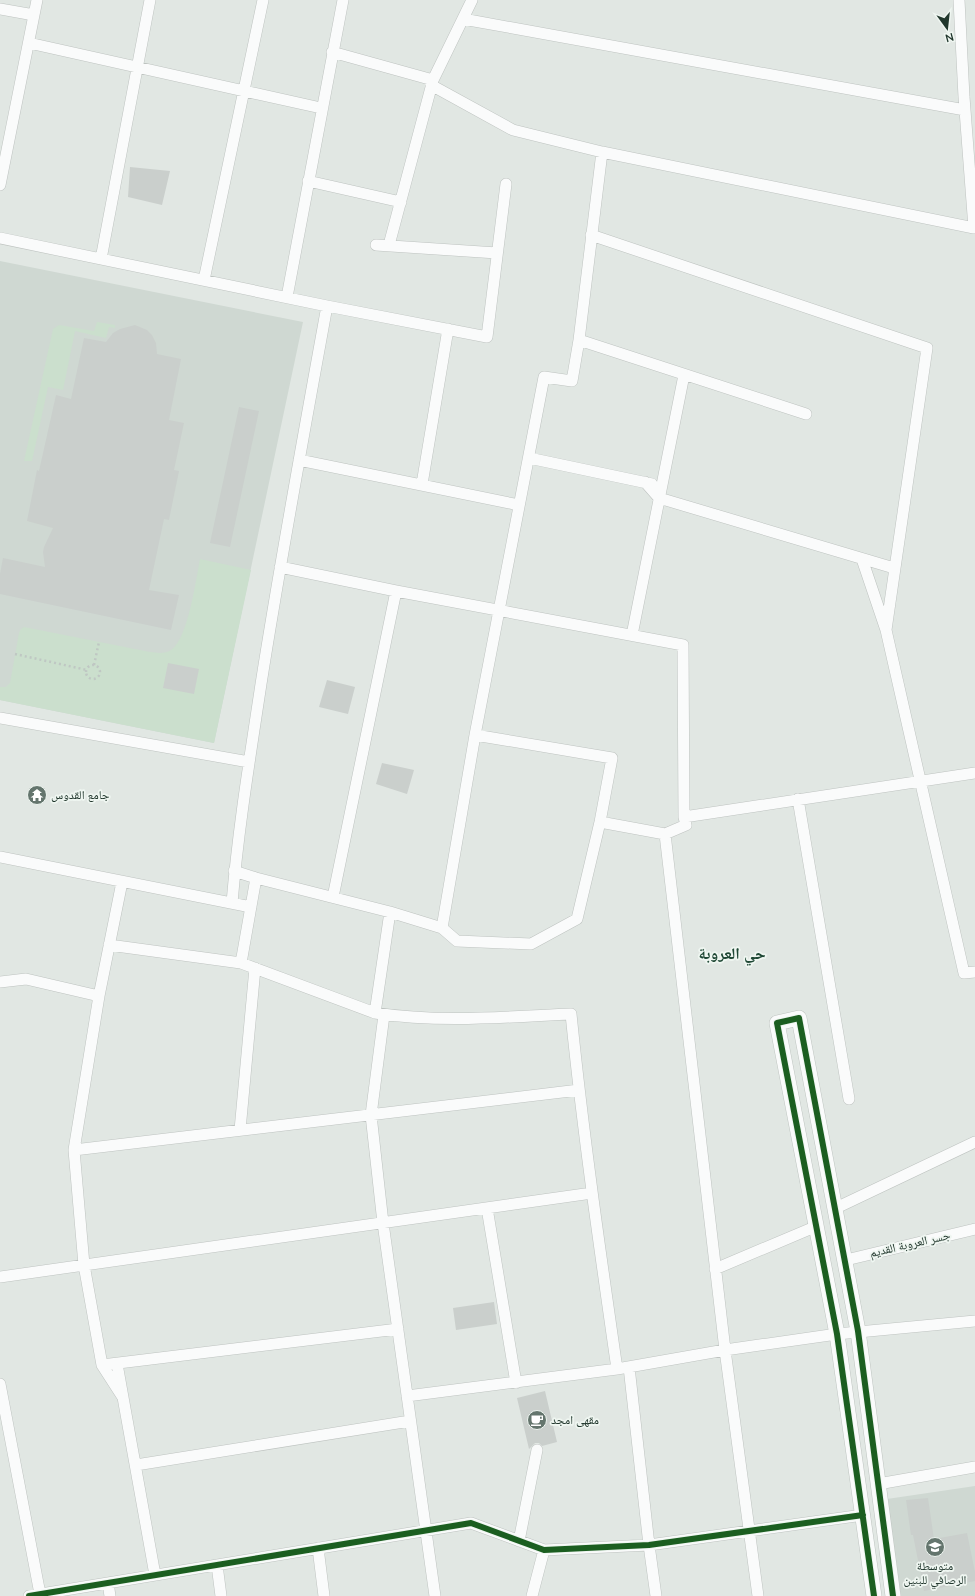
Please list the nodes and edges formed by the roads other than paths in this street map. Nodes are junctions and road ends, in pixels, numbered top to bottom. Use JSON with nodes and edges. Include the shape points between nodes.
{"nodes":[{"id":1,"x":37,"y":0,"type":"edge"},
{"id":2,"x":150,"y":0,"type":"edge"},
{"id":3,"x":263,"y":0,"type":"edge"},
{"id":4,"x":342,"y":0,"type":"edge"},
{"id":5,"x":472,"y":0,"type":"edge"},
{"id":6,"x":959,"y":0,"type":"edge"},
{"id":7,"x":0,"y":9,"type":"edge"},
{"id":8,"x":34,"y":15,"type":"junction"},
{"id":9,"x":463,"y":19,"type":"junction"},
{"id":10,"x":29,"y":43,"type":"junction"},
{"id":11,"x":332,"y":52,"type":"junction"},
{"id":12,"x":137,"y":67,"type":"junction"},
{"id":13,"x":432,"y":82,"type":"junction"},
{"id":14,"x":245,"y":91,"type":"junction"},
{"id":15,"x":321,"y":108,"type":"junction"},
{"id":16,"x":965,"y":110,"type":"junction"},
{"id":17,"x":602,"y":152,"type":"junction"},
{"id":18,"x":308,"y":181,"type":"junction"},
{"id":19,"x":506,"y":184,"type":"dead end"},
{"id":20,"x":0,"y":185,"type":"edge"},
{"id":21,"x":401,"y":202,"type":"junction"},
{"id":22,"x":974,"y":209,"type":"edge"},
{"id":23,"x":591,"y":235,"type":"junction"},
{"id":24,"x":0,"y":238,"type":"edge"},
{"id":25,"x":376,"y":245,"type":"dead end"},
{"id":26,"x":389,"y":245,"type":"junction"},
{"id":27,"x":497,"y":253,"type":"junction"},
{"id":28,"x":101,"y":259,"type":"junction"},
{"id":29,"x":204,"y":280,"type":"junction"},
{"id":30,"x":287,"y":297,"type":"junction"},
{"id":31,"x":327,"y":306,"type":"junction"},
{"id":32,"x":448,"y":329,"type":"junction"},
{"id":33,"x":579,"y":340,"type":"junction"},
{"id":34,"x":684,"y":375,"type":"junction"},
{"id":35,"x":806,"y":414,"type":"dead end"},
{"id":36,"x":529,"y":458,"type":"junction"},
{"id":37,"x":299,"y":460,"type":"junction"},
{"id":38,"x":645,"y":482,"type":"junction"},
{"id":39,"x":422,"y":484,"type":"junction"},
{"id":40,"x":662,"y":486,"type":"junction"},
{"id":41,"x":659,"y":498,"type":"junction"},
{"id":42,"x":519,"y":505,"type":"junction"},
{"id":43,"x":862,"y":559,"type":"junction"},
{"id":44,"x":280,"y":567,"type":"junction"},
{"id":45,"x":894,"y":568,"type":"junction"},
{"id":46,"x":396,"y":592,"type":"junction"},
{"id":47,"x":499,"y":611,"type":"junction"},
{"id":48,"x":886,"y":630,"type":"junction"},
{"id":49,"x":632,"y":635,"type":"junction"},
{"id":50,"x":0,"y":718,"type":"edge"},
{"id":51,"x":475,"y":735,"type":"junction"},
{"id":52,"x":249,"y":762,"type":"junction"},
{"id":53,"x":975,"y":773,"type":"edge"},
{"id":54,"x":920,"y":781,"type":"junction"},
{"id":55,"x":798,"y":799,"type":"junction"},
{"id":56,"x":684,"y":817,"type":"junction"},
{"id":57,"x":600,"y":822,"type":"junction"},
{"id":58,"x":665,"y":834,"type":"junction"},
{"id":59,"x":0,"y":857,"type":"edge"},
{"id":60,"x":234,"y":871,"type":"junction"},
{"id":61,"x":256,"y":878,"type":"junction"},
{"id":62,"x":122,"y":882,"type":"junction"},
{"id":63,"x":333,"y":897,"type":"junction"},
{"id":64,"x":232,"y":903,"type":"junction"},
{"id":65,"x":251,"y":907,"type":"junction"},
{"id":66,"x":390,"y":912,"type":"junction"},
{"id":67,"x":442,"y":928,"type":"junction"},
{"id":68,"x":109,"y":945,"type":"junction"},
{"id":69,"x":241,"y":963,"type":"junction"},
{"id":70,"x":255,"y":968,"type":"junction"},
{"id":71,"x":975,"y":972,"type":"edge"},
{"id":72,"x":0,"y":982,"type":"edge"},
{"id":73,"x":99,"y":996,"type":"junction"},
{"id":74,"x":379,"y":1014,"type":"junction"},
{"id":75,"x":579,"y":1090,"type":"junction"},
{"id":76,"x":849,"y":1098,"type":"dead end"},
{"id":77,"x":372,"y":1115,"type":"junction"},
{"id":78,"x":240,"y":1130,"type":"junction"},
{"id":79,"x":975,"y":1142,"type":"edge"},
{"id":80,"x":74,"y":1150,"type":"junction"},
{"id":81,"x":592,"y":1193,"type":"junction"},
{"id":82,"x":487,"y":1208,"type":"junction"},
{"id":83,"x":836,"y":1208,"type":"junction"},
{"id":84,"x":383,"y":1223,"type":"junction"},
{"id":85,"x":817,"y":1226,"type":"junction"},
{"id":86,"x":975,"y":1229,"type":"edge"},
{"id":87,"x":846,"y":1260,"type":"junction"},
{"id":88,"x":84,"y":1265,"type":"junction"},
{"id":89,"x":715,"y":1269,"type":"junction"},
{"id":90,"x":0,"y":1277,"type":"edge"},
{"id":91,"x":975,"y":1321,"type":"edge"},
{"id":92,"x":398,"y":1329,"type":"junction"},
{"id":93,"x":858,"y":1331,"type":"junction"},
{"id":94,"x":837,"y":1334,"type":"junction"},
{"id":95,"x":725,"y":1350,"type":"junction"},
{"id":96,"x":117,"y":1364,"type":"junction"},
{"id":97,"x":102,"y":1366,"type":"junction"},
{"id":98,"x":629,"y":1367,"type":"junction"},
{"id":99,"x":617,"y":1369,"type":"junction"},
{"id":100,"x":516,"y":1383,"type":"junction"},
{"id":101,"x":0,"y":1384,"type":"edge"},
{"id":102,"x":122,"y":1396,"type":"junction"},
{"id":103,"x":407,"y":1396,"type":"junction"},
{"id":104,"x":410,"y":1421,"type":"junction"},
{"id":105,"x":537,"y":1450,"type":"dead end"},
{"id":106,"x":136,"y":1465,"type":"junction"},
{"id":107,"x":975,"y":1467,"type":"edge"},
{"id":108,"x":878,"y":1484,"type":"junction"},
{"id":109,"x":864,"y":1515,"type":"junction"},
{"id":110,"x":426,"y":1531,"type":"junction"},
{"id":111,"x":749,"y":1531,"type":"junction"},
{"id":112,"x":518,"y":1541,"type":"junction"},
{"id":113,"x":649,"y":1545,"type":"junction"},
{"id":114,"x":318,"y":1548,"type":"junction"},
{"id":115,"x":544,"y":1550,"type":"junction"},
{"id":116,"x":217,"y":1565,"type":"junction"},
{"id":117,"x":155,"y":1575,"type":"junction"},
{"id":118,"x":108,"y":1583,"type":"junction"},
{"id":119,"x":35,"y":1595,"type":"edge"},
{"id":120,"x":110,"y":1596,"type":"edge"},
{"id":121,"x":221,"y":1596,"type":"edge"},
{"id":122,"x":324,"y":1596,"type":"edge"},
{"id":123,"x":435,"y":1596,"type":"edge"},
{"id":124,"x":532,"y":1596,"type":"edge"},
{"id":125,"x":656,"y":1596,"type":"edge"},
{"id":126,"x":758,"y":1596,"type":"edge"},
{"id":127,"x":874,"y":1596,"type":"edge"},
{"id":128,"x":893,"y":1596,"type":"edge"}],
"edges":[{"from":1,"to":8,"type":"street"},
{"from":2,"to":12,"type":"street"},
{"from":3,"to":14,"type":"street"},
{"from":4,"to":11,"type":"street"},
{"from":5,"to":9,"type":"street"},
{"from":6,"to":16,"type":"street"},
{"from":7,"to":8,"type":"street"},
{"from":8,"to":10,"type":"street"},
{"from":9,"to":13,"type":"street"},
{"from":9,"to":16,"type":"street"},
{"from":10,"to":12,"type":"street"},
{"from":10,"to":20,"type":"street"},
{"from":11,"to":13,"type":"street"},
{"from":11,"to":15,"type":"street"},
{"from":12,"to":14,"type":"street"},
{"from":12,"to":28,"type":"street"},
{"from":13,"to":17,"type":"street","via":[[514,130]]},
{"from":13,"to":21,"type":"street"},
{"from":14,"to":15,"type":"street"},
{"from":14,"to":29,"type":"street"},
{"from":15,"to":18,"type":"street"},
{"from":16,"to":22,"type":"street"},
{"from":17,"to":22,"type":"street","via":[[974,228]]},
{"from":17,"to":23,"type":"street"},
{"from":18,"to":21,"type":"street"},
{"from":18,"to":30,"type":"street"},
{"from":19,"to":27,"type":"street"},
{"from":21,"to":26,"type":"street"},
{"from":23,"to":33,"type":"street"},
{"from":23,"to":45,"type":"street","via":[[927,348]]},
{"from":24,"to":28,"type":"street"},
{"from":25,"to":26,"type":"street"},
{"from":26,"to":27,"type":"street"},
{"from":27,"to":32,"type":"street","via":[[487,337]]},
{"from":28,"to":29,"type":"street"},
{"from":29,"to":30,"type":"street"},
{"from":30,"to":31,"type":"street"},
{"from":31,"to":32,"type":"street"},
{"from":31,"to":37,"type":"street"},
{"from":32,"to":39,"type":"street"},
{"from":33,"to":34,"type":"street"},
{"from":33,"to":36,"type":"street","via":[[572,381],[544,377]]},
{"from":34,"to":35,"type":"street"},
{"from":34,"to":40,"type":"street"},
{"from":36,"to":38,"type":"street"},
{"from":36,"to":42,"type":"street"},
{"from":37,"to":39,"type":"street"},
{"from":37,"to":44,"type":"street"},
{"from":38,"to":40,"type":"street"},
{"from":38,"to":41,"type":"street"},
{"from":39,"to":42,"type":"street"},
{"from":40,"to":41,"type":"street"},
{"from":41,"to":43,"type":"street"},
{"from":41,"to":49,"type":"street"},
{"from":42,"to":47,"type":"street"},
{"from":43,"to":45,"type":"street"},
{"from":43,"to":48,"type":"street"},
{"from":44,"to":46,"type":"street"},
{"from":44,"to":52,"type":"street"},
{"from":45,"to":48,"type":"street"},
{"from":46,"to":47,"type":"street"},
{"from":46,"to":63,"type":"street"},
{"from":47,"to":49,"type":"street"},
{"from":47,"to":51,"type":"street"},
{"from":48,"to":54,"type":"street"},
{"from":49,"to":56,"type":"street","via":[[683,645]]},
{"from":50,"to":52,"type":"street"},
{"from":51,"to":57,"type":"street","via":[[612,758]]},
{"from":51,"to":67,"type":"street"},
{"from":52,"to":60,"type":"street"},
{"from":53,"to":54,"type":"street"},
{"from":54,"to":55,"type":"street"},
{"from":54,"to":71,"type":"street","via":[[964,973]]},
{"from":55,"to":56,"type":"street"},
{"from":55,"to":76,"type":"street"},
{"from":56,"to":58,"type":"street","via":[[686,825]]},
{"from":57,"to":58,"type":"street"},
{"from":57,"to":67,"type":"street","via":[[577,919],[531,944],[456,941]]},
{"from":58,"to":89,"type":"street"},
{"from":59,"to":62,"type":"street"},
{"from":60,"to":61,"type":"street"},
{"from":60,"to":64,"type":"street"},
{"from":61,"to":63,"type":"street"},
{"from":61,"to":65,"type":"street"},
{"from":62,"to":64,"type":"street"},
{"from":62,"to":68,"type":"street"},
{"from":63,"to":66,"type":"street"},
{"from":64,"to":65,"type":"street"},
{"from":65,"to":69,"type":"street"},
{"from":66,"to":67,"type":"street"},
{"from":66,"to":74,"type":"street"},
{"from":68,"to":69,"type":"street"},
{"from":68,"to":73,"type":"street"},
{"from":69,"to":70,"type":"street"},
{"from":70,"to":74,"type":"street"},
{"from":70,"to":78,"type":"street"},
{"from":72,"to":73,"type":"street","via":[[26,979]]},
{"from":73,"to":80,"type":"street"},
{"from":74,"to":75,"type":"street","via":[[440,1018],[571,1014]]},
{"from":74,"to":77,"type":"street"},
{"from":75,"to":77,"type":"street"},
{"from":75,"to":81,"type":"street"},
{"from":77,"to":78,"type":"street"},
{"from":77,"to":84,"type":"street"},
{"from":78,"to":80,"type":"street"},
{"from":79,"to":83,"type":"street"},
{"from":80,"to":88,"type":"street"},
{"from":81,"to":82,"type":"street"},
{"from":81,"to":99,"type":"street"},
{"from":82,"to":84,"type":"street"},
{"from":82,"to":100,"type":"street"},
{"from":83,"to":85,"type":"street","via":[[799,1018],[777,1023]]},
{"from":83,"to":87,"type":"street"},
{"from":84,"to":88,"type":"street"},
{"from":84,"to":92,"type":"street"},
{"from":85,"to":89,"type":"street"},
{"from":85,"to":94,"type":"street"},
{"from":86,"to":87,"type":"street","name":"جسر العروبة القديم"},
{"from":87,"to":93,"type":"street"},
{"from":88,"to":90,"type":"street"},
{"from":88,"to":97,"type":"street"},
{"from":89,"to":95,"type":"street"},
{"from":91,"to":93,"type":"street"},
{"from":92,"to":96,"type":"street"},
{"from":92,"to":103,"type":"street"},
{"from":93,"to":94,"type":"street"},
{"from":93,"to":108,"type":"street"},
{"from":94,"to":95,"type":"street"},
{"from":94,"to":109,"type":"street"},
{"from":95,"to":98,"type":"street"},
{"from":95,"to":111,"type":"street"},
{"from":96,"to":97,"type":"street"},
{"from":96,"to":102,"type":"street"},
{"from":97,"to":102,"type":"street"},
{"from":98,"to":99,"type":"street"},
{"from":98,"to":113,"type":"street"},
{"from":99,"to":100,"type":"street"},
{"from":100,"to":103,"type":"street"},
{"from":101,"to":119,"type":"street"},
{"from":102,"to":106,"type":"street"},
{"from":103,"to":104,"type":"street"},
{"from":104,"to":106,"type":"street"},
{"from":104,"to":110,"type":"street"},
{"from":105,"to":112,"type":"street"},
{"from":106,"to":117,"type":"street"},
{"from":107,"to":108,"type":"street"},
{"from":108,"to":128,"type":"street"},
{"from":109,"to":111,"type":"street"},
{"from":109,"to":127,"type":"street"},
{"from":110,"to":112,"type":"street","via":[[471,1523]]},
{"from":110,"to":114,"type":"street"},
{"from":110,"to":123,"type":"street"},
{"from":111,"to":113,"type":"street"},
{"from":111,"to":126,"type":"street"},
{"from":112,"to":115,"type":"street"},
{"from":113,"to":115,"type":"street"},
{"from":113,"to":125,"type":"street"},
{"from":114,"to":116,"type":"street"},
{"from":114,"to":122,"type":"street"},
{"from":115,"to":124,"type":"street"},
{"from":116,"to":117,"type":"street"},
{"from":116,"to":121,"type":"street"},
{"from":117,"to":118,"type":"street"},
{"from":118,"to":119,"type":"street"},
{"from":118,"to":120,"type":"street"}]}
